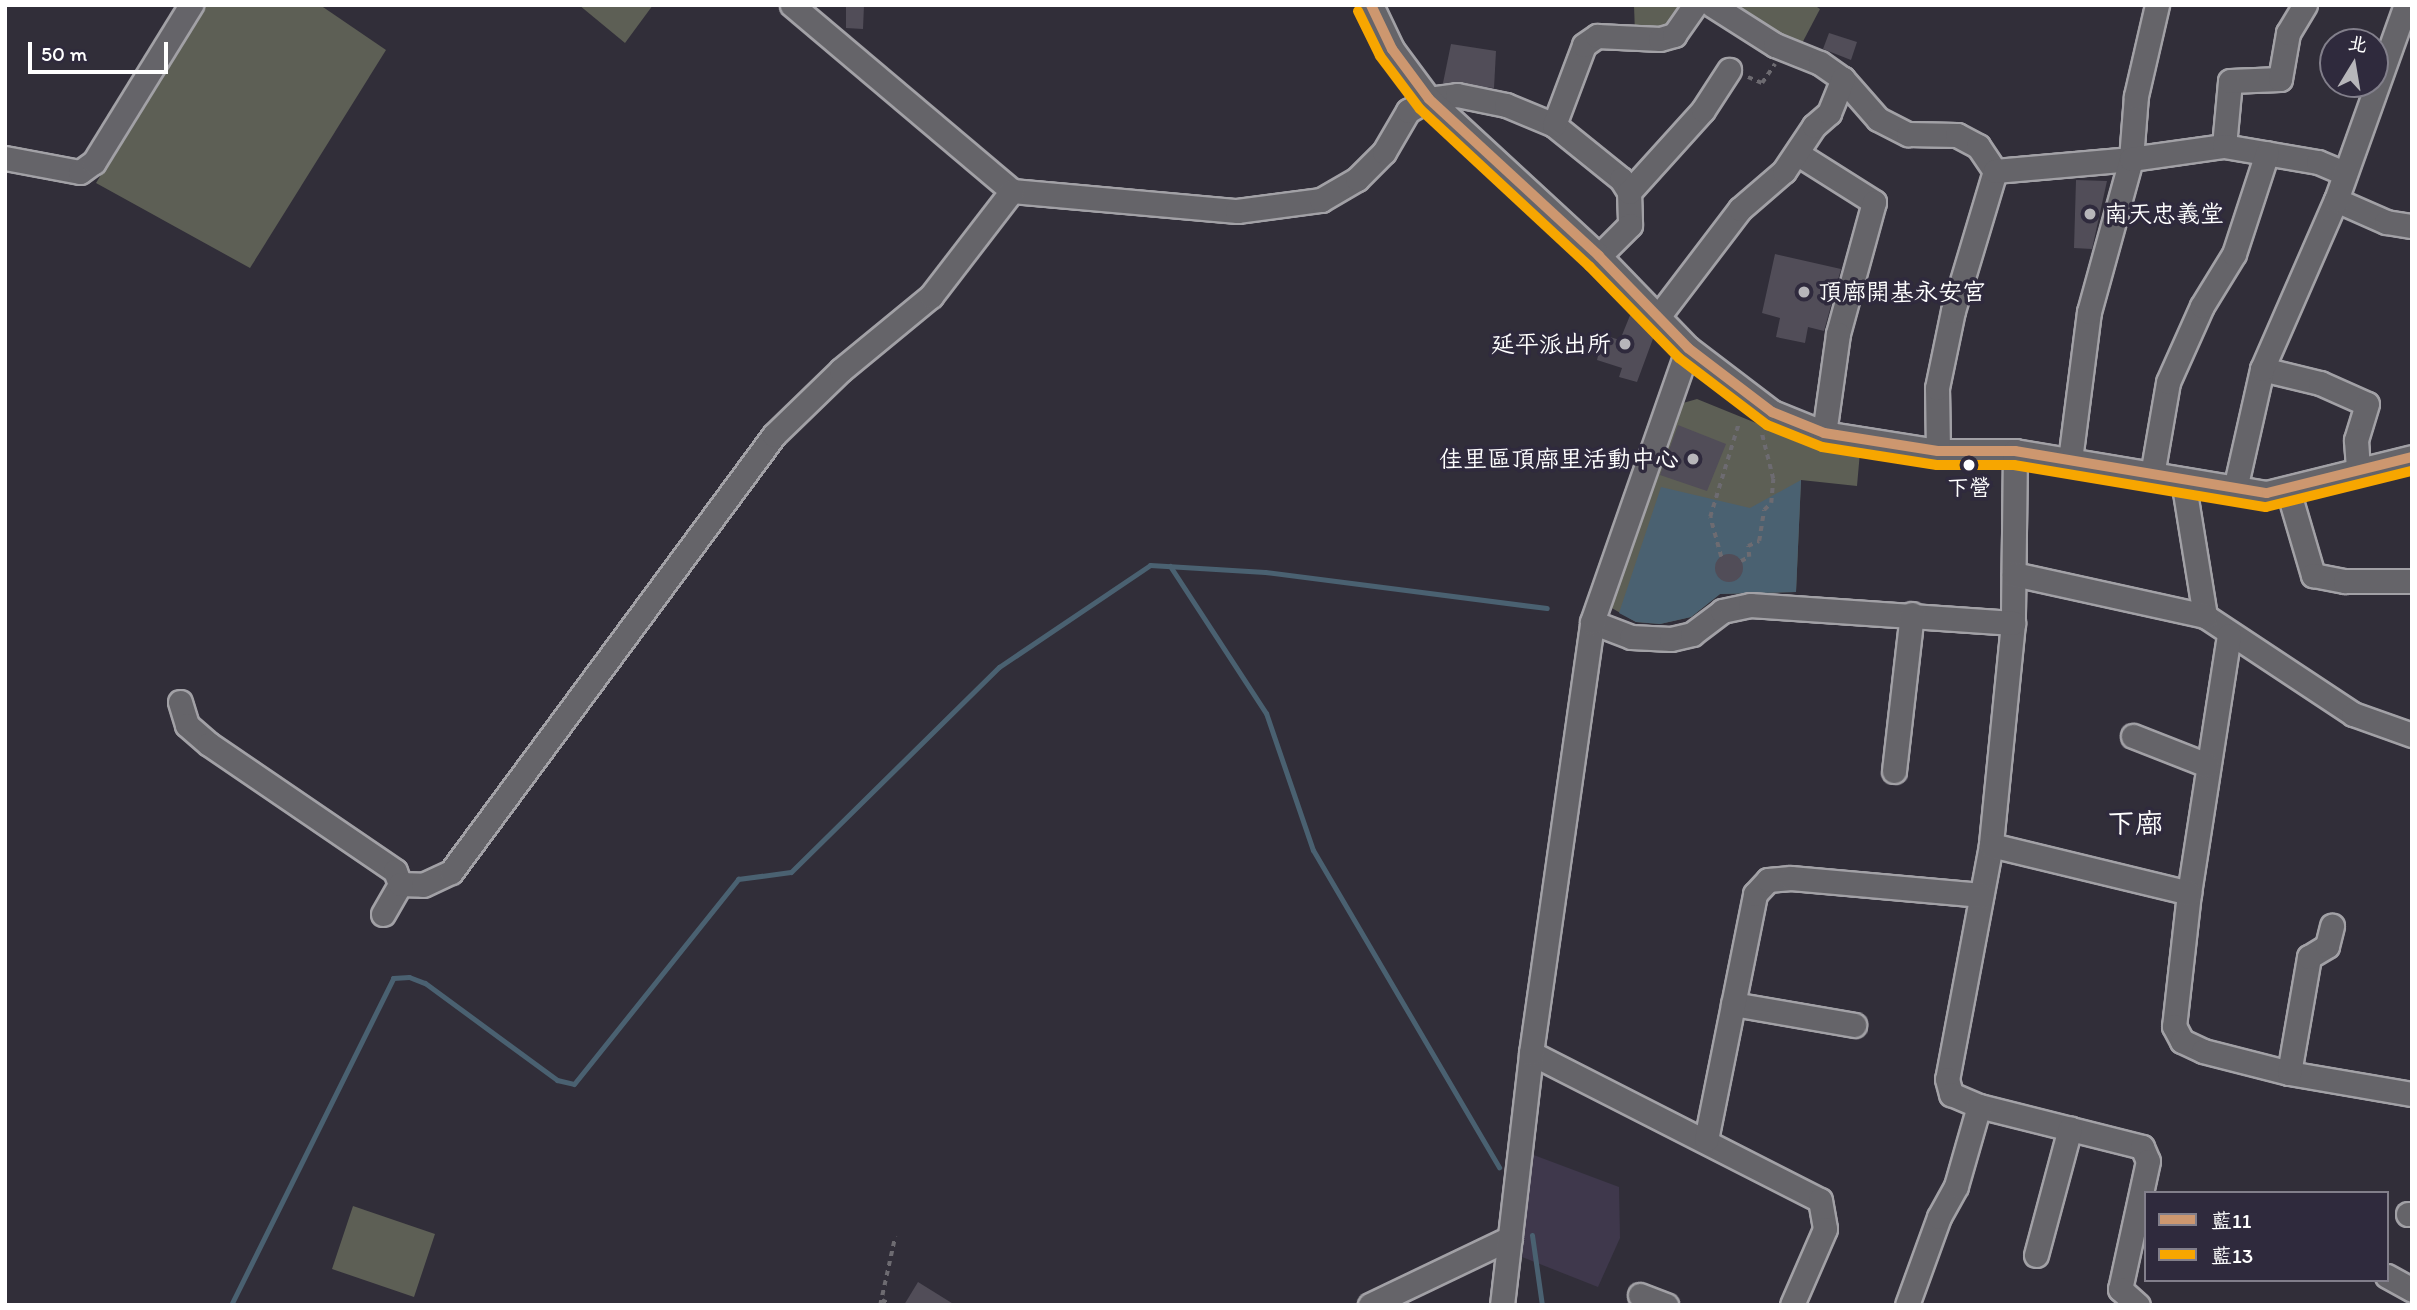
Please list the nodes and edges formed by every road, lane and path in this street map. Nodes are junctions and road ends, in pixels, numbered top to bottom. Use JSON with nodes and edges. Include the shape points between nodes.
{"nodes":[{"id":1,"x":792,"y":5,"type":"edge"},
{"id":2,"x":1371,"y":5,"type":"edge"},
{"id":3,"x":1695,"y":5,"type":"edge"},
{"id":4,"x":1712,"y":5,"type":"edge"},
{"id":5,"x":2157,"y":5,"type":"edge"},
{"id":6,"x":2305,"y":5,"type":"edge"},
{"id":7,"x":2406,"y":5,"type":"edge"},
{"id":8,"x":181,"y":9,"type":"edge"},
{"id":9,"x":1785,"y":49,"type":"junction"},
{"id":10,"x":1730,"y":70,"type":"joint"},
{"id":11,"x":1843,"y":79,"type":"junction"},
{"id":12,"x":1429,"y":99,"type":"junction"},
{"id":13,"x":1554,"y":125,"type":"junction"},
{"id":14,"x":2224,"y":146,"type":"junction"},
{"id":15,"x":2267,"y":153,"type":"junction"},
{"id":16,"x":1798,"y":154,"type":"junction"},
{"id":17,"x":5,"y":159,"type":"edge"},
{"id":18,"x":2131,"y":159,"type":"junction"},
{"id":19,"x":1995,"y":171,"type":"junction"},
{"id":20,"x":2344,"y":173,"type":"junction"},
{"id":21,"x":1012,"y":191,"type":"junction"},
{"id":22,"x":1629,"y":192,"type":"junction"},
{"id":23,"x":2336,"y":200,"type":"junction"},
{"id":24,"x":2412,"y":226,"type":"edge"},
{"id":25,"x":1600,"y":256,"type":"junction"},
{"id":26,"x":1657,"y":318,"type":"junction"},
{"id":27,"x":1688,"y":348,"type":"junction"},
{"id":28,"x":2262,"y":369,"type":"junction"},
{"id":29,"x":1739,"y":422,"type":"dead end"},
{"id":30,"x":1761,"y":431,"type":"dead end"},
{"id":31,"x":1824,"y":433,"type":"junction"},
{"id":32,"x":1938,"y":451,"type":"junction"},
{"id":33,"x":2015,"y":451,"type":"junction"},
{"id":34,"x":2412,"y":457,"type":"edge"},
{"id":35,"x":2070,"y":460,"type":"junction"},
{"id":36,"x":2358,"y":472,"type":"junction"},
{"id":37,"x":2152,"y":475,"type":"junction"},
{"id":38,"x":2183,"y":480,"type":"junction"},
{"id":39,"x":2235,"y":489,"type":"junction"},
{"id":40,"x":2288,"y":490,"type":"junction"},
{"id":41,"x":1721,"y":557,"type":"dead end"},
{"id":42,"x":1741,"y":561,"type":"dead end"},
{"id":43,"x":2014,"y":574,"type":"junction"},
{"id":44,"x":2412,"y":581,"type":"edge"},
{"id":45,"x":1912,"y":614,"type":"junction"},
{"id":46,"x":2205,"y":616,"type":"junction"},
{"id":47,"x":1592,"y":622,"type":"junction"},
{"id":48,"x":2013,"y":623,"type":"junction"},
{"id":49,"x":2229,"y":635,"type":"junction"},
{"id":50,"x":180,"y":702,"type":"dead end"},
{"id":51,"x":2412,"y":735,"type":"edge"},
{"id":52,"x":2133,"y":736,"type":"dead end"},
{"id":53,"x":2207,"y":765,"type":"junction"},
{"id":54,"x":1894,"y":771,"type":"dead end"},
{"id":55,"x":1992,"y":845,"type":"junction"},
{"id":56,"x":400,"y":884,"type":"junction"},
{"id":57,"x":2189,"y":893,"type":"junction"},
{"id":58,"x":1981,"y":895,"type":"junction"},
{"id":59,"x":383,"y":914,"type":"dead end"},
{"id":60,"x":2332,"y":926,"type":"dead end"},
{"id":61,"x":1733,"y":1004,"type":"junction"},
{"id":62,"x":1854,"y":1025,"type":"dead end"},
{"id":63,"x":1531,"y":1054,"type":"junction"},
{"id":64,"x":2289,"y":1073,"type":"junction"},
{"id":65,"x":2412,"y":1094,"type":"edge"},
{"id":66,"x":1979,"y":1106,"type":"junction"},
{"id":67,"x":2070,"y":1128,"type":"junction"},
{"id":68,"x":1706,"y":1140,"type":"junction"},
{"id":69,"x":895,"y":1237,"type":"dead end"},
{"id":70,"x":1510,"y":1238,"type":"junction"},
{"id":71,"x":2036,"y":1255,"type":"dead end"},
{"id":72,"x":2389,"y":1277,"type":"edge"},
{"id":73,"x":2412,"y":1290,"type":"edge"},
{"id":74,"x":1640,"y":1295,"type":"dead end"},
{"id":75,"x":881,"y":1303,"type":"edge"},
{"id":76,"x":891,"y":1305,"type":"edge"},
{"id":77,"x":1370,"y":1305,"type":"edge"},
{"id":78,"x":1502,"y":1305,"type":"edge"},
{"id":79,"x":1666,"y":1305,"type":"edge"},
{"id":80,"x":1792,"y":1305,"type":"edge"},
{"id":81,"x":1907,"y":1305,"type":"edge"},
{"id":82,"x":2138,"y":1305,"type":"edge"}],
"edges":[{"from":1,"to":21,"type":"street"},
{"from":2,"to":12,"type":"street","via":[[1392,49]]},
{"from":3,"to":13,"type":"street","via":[[1674,35],[1597,36],[1584,45]]},
{"from":4,"to":9,"type":"street"},
{"from":5,"to":18,"type":"street","via":[[2136,96]]},
{"from":6,"to":14,"type":"street","via":[[2288,33],[2280,79],[2230,81]]},
{"from":7,"to":20,"type":"street"},
{"from":8,"to":17,"type":"street","via":[[94,162],[80,172]]},
{"from":9,"to":10,"type":"path","via":[[1762,83]]},
{"from":9,"to":11,"type":"street","via":[[1820,63]]},
{"from":10,"to":22,"type":"street","via":[[1703,110]]},
{"from":11,"to":16,"type":"street","via":[[1829,113],[1814,126]]},
{"from":11,"to":19,"type":"street","via":[[1878,119],[1908,134],[1957,135],[1978,146]]},
{"from":12,"to":13,"type":"street","via":[[1457,95],[1506,105]]},
{"from":12,"to":21,"type":"street","via":[[1408,111],[1384,152],[1357,179],[1321,200],[1237,211]]},
{"from":12,"to":25,"type":"street"},
{"from":13,"to":22,"type":"street","via":[[1598,156]]},
{"from":14,"to":15,"type":"street"},
{"from":14,"to":18,"type":"street"},
{"from":15,"to":20,"type":"street","via":[[2318,162]]},
{"from":15,"to":37,"type":"street","via":[[2234,254],[2202,306],[2168,382]]},
{"from":16,"to":26,"type":"street","via":[[1740,208]]},
{"from":16,"to":31,"type":"street","via":[[1874,202],[1838,334]]},
{"from":18,"to":19,"type":"street"},
{"from":18,"to":35,"type":"street","via":[[2089,312]]},
{"from":19,"to":32,"type":"street","via":[[1953,311],[1937,388]]},
{"from":20,"to":23,"type":"street"},
{"from":21,"to":56,"type":"street","via":[[931,296],[841,370],[774,435],[451,872],[423,885]]},
{"from":22,"to":25,"type":"street","via":[[1630,225]]},
{"from":23,"to":24,"type":"street","via":[[2386,222]]},
{"from":23,"to":28,"type":"street"},
{"from":25,"to":26,"type":"street"},
{"from":26,"to":27,"type":"street"},
{"from":27,"to":31,"type":"street","via":[[1772,412]]},
{"from":27,"to":47,"type":"street"},
{"from":28,"to":36,"type":"street","via":[[2319,383],[2367,404],[2356,440]]},
{"from":28,"to":39,"type":"street"},
{"from":29,"to":41,"type":"path","via":[[1720,491],[1712,502],[1712,528]]},
{"from":30,"to":42,"type":"path","via":[[1773,479],[1772,496],[1759,541],[1748,546],[1749,557]]},
{"from":31,"to":32,"type":"street"},
{"from":32,"to":33,"type":"street"},
{"from":33,"to":35,"type":"street"},
{"from":33,"to":43,"type":"street"},
{"from":34,"to":36,"type":"street"},
{"from":35,"to":37,"type":"street"},
{"from":36,"to":40,"type":"street"},
{"from":37,"to":38,"type":"street"},
{"from":38,"to":39,"type":"street"},
{"from":38,"to":46,"type":"street"},
{"from":39,"to":40,"type":"street"},
{"from":40,"to":44,"type":"street","via":[[2313,575],[2345,581]]},
{"from":43,"to":46,"type":"street"},
{"from":43,"to":48,"type":"street"},
{"from":45,"to":47,"type":"street","via":[[1750,605],[1721,611],[1692,634],[1671,639],[1631,637]]},
{"from":45,"to":48,"type":"street"},
{"from":45,"to":54,"type":"street"},
{"from":46,"to":49,"type":"street"},
{"from":47,"to":63,"type":"street"},
{"from":48,"to":55,"type":"street"},
{"from":49,"to":51,"type":"street","via":[[2353,714]]},
{"from":49,"to":53,"type":"street"},
{"from":50,"to":56,"type":"street","via":[[187,725],[209,744],[395,871]]},
{"from":52,"to":53,"type":"street"},
{"from":53,"to":57,"type":"street"},
{"from":55,"to":57,"type":"street"},
{"from":55,"to":58,"type":"street"},
{"from":56,"to":59,"type":"street"},
{"from":57,"to":64,"type":"street","via":[[2174,1026],[2182,1041],[2203,1051]]},
{"from":58,"to":61,"type":"street","via":[[1791,878],[1768,880],[1755,894]]},
{"from":58,"to":66,"type":"street","via":[[1947,1079],[1951,1094]]},
{"from":60,"to":64,"type":"street","via":[[2327,946],[2309,957]]},
{"from":61,"to":62,"type":"street"},
{"from":61,"to":68,"type":"street"},
{"from":63,"to":68,"type":"street"},
{"from":63,"to":70,"type":"street"},
{"from":64,"to":65,"type":"street"},
{"from":66,"to":67,"type":"street"},
{"from":66,"to":81,"type":"street","via":[[1956,1186],[1939,1217]]},
{"from":67,"to":71,"type":"street"},
{"from":67,"to":82,"type":"street","via":[[2142,1147],[2148,1161],[2120,1289]]},
{"from":68,"to":80,"type":"street","via":[[1820,1200],[1825,1230]]},
{"from":69,"to":75,"type":"path"},
{"from":70,"to":77,"type":"street"},
{"from":70,"to":78,"type":"street"},
{"from":72,"to":73,"type":"street"},
{"from":74,"to":79,"type":"street"},
{"from":75,"to":76,"type":"path"}]}
